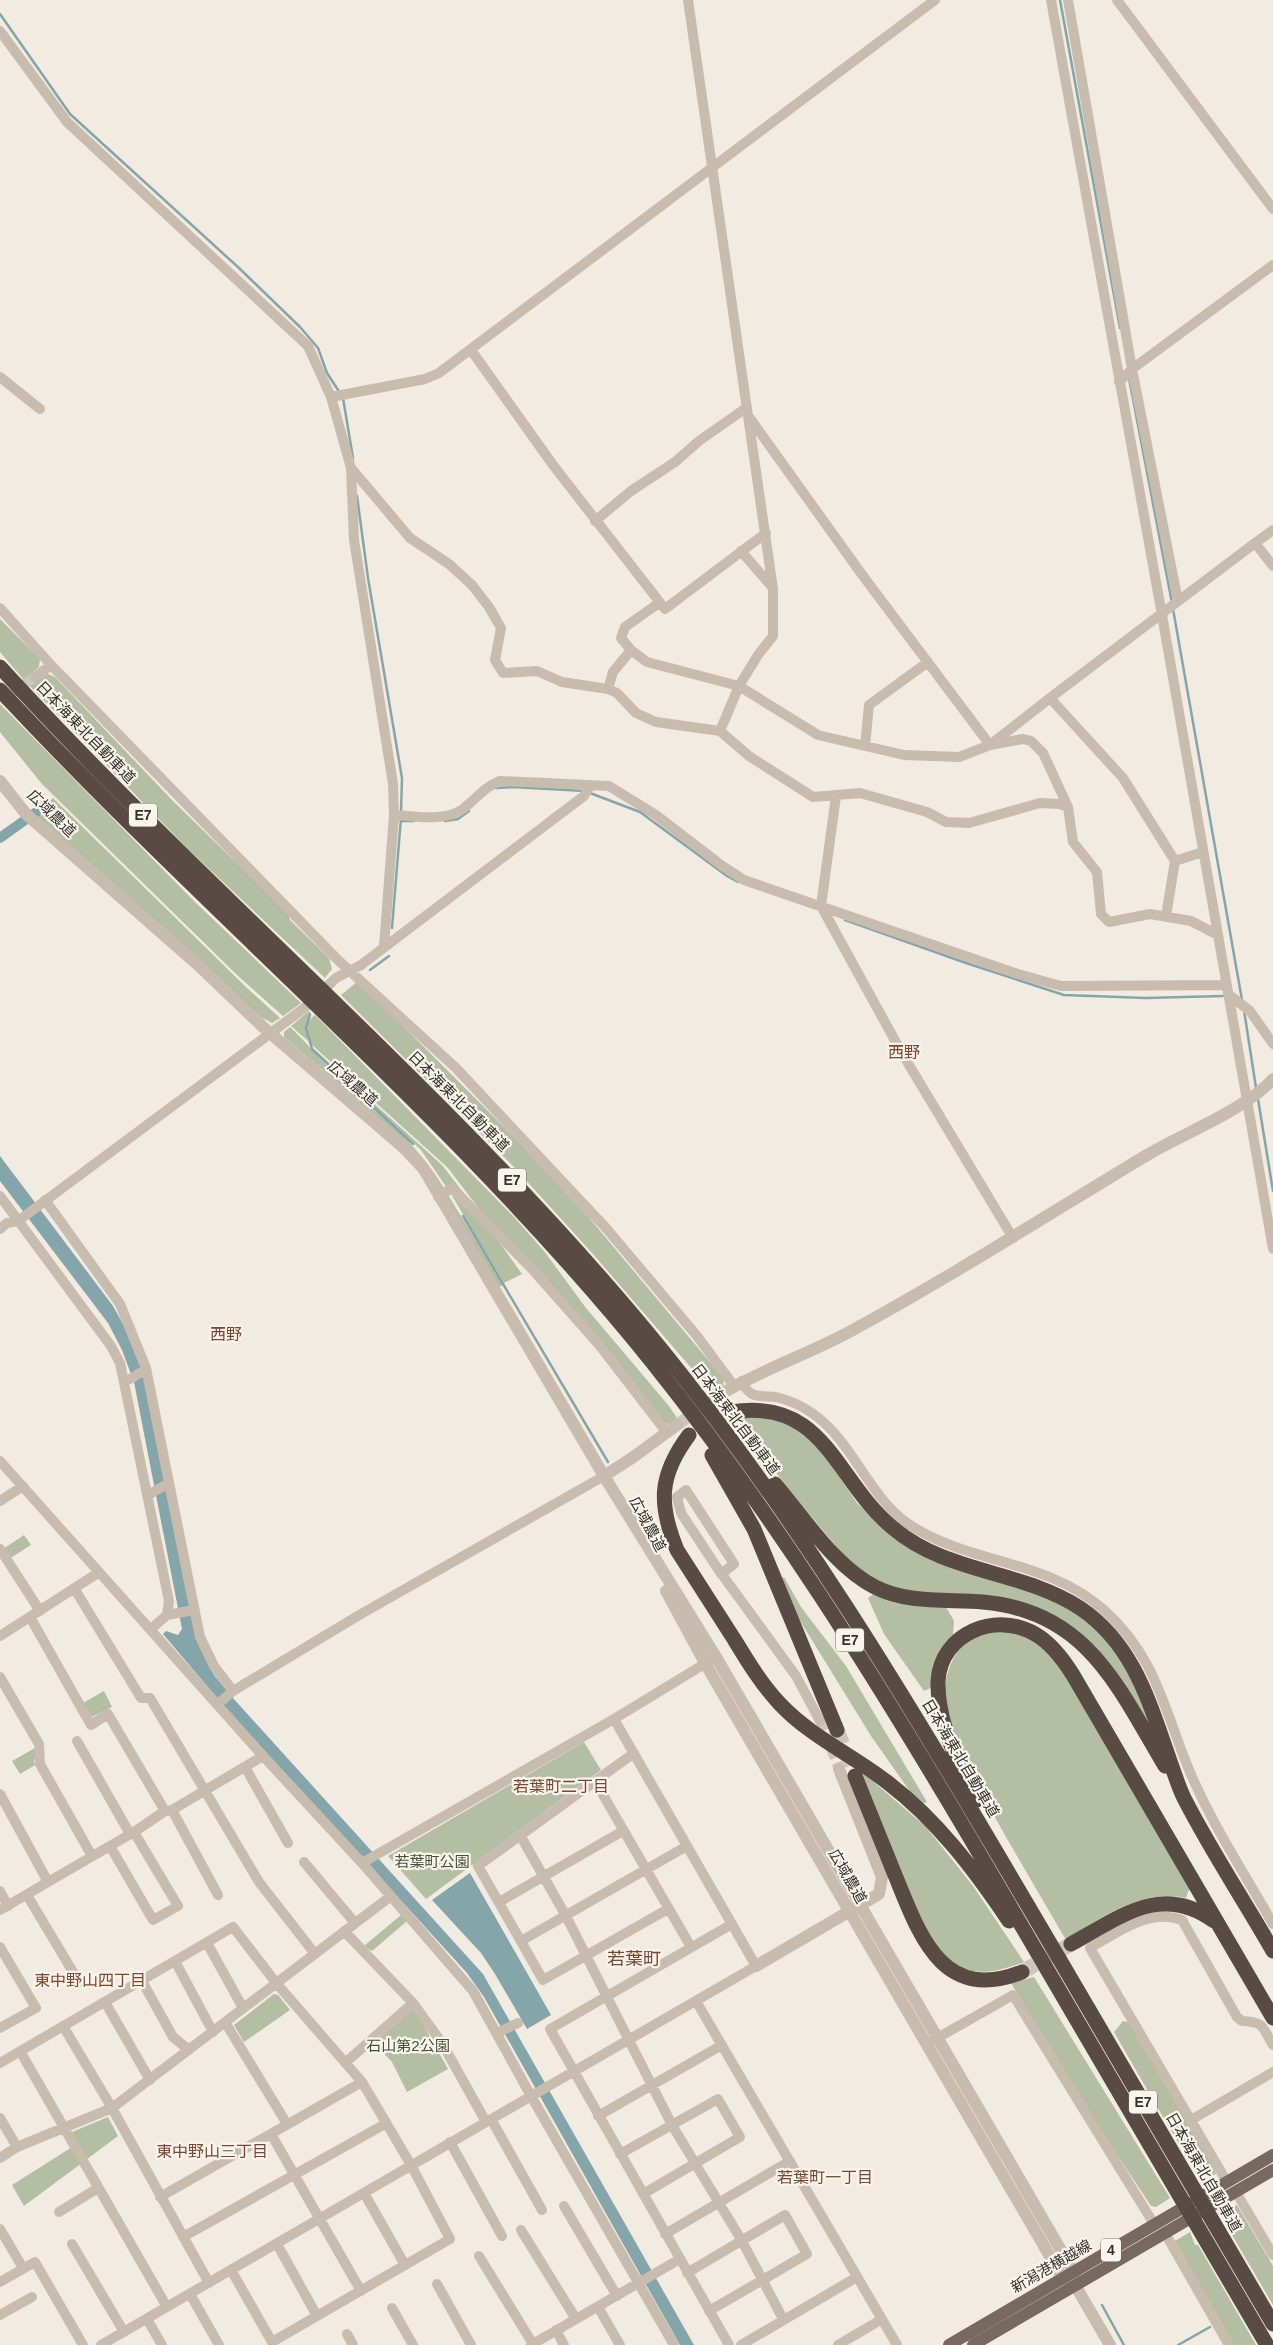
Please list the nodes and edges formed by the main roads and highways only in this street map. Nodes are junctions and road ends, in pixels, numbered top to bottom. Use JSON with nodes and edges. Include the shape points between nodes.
{"nodes":[{"id":1,"x":0,"y":666,"type":"edge"},
{"id":2,"x":0,"y":690,"type":"edge"},
{"id":3,"x":574,"y":1269,"type":"junction"},
{"id":4,"x":665,"y":1354,"type":"junction"},
{"id":5,"x":732,"y":1412,"type":"dead end"},
{"id":6,"x":689,"y":1435,"type":"tunnel mouth"},
{"id":7,"x":837,"y":1730,"type":"tunnel mouth"},
{"id":8,"x":855,"y":1776,"type":"tunnel mouth"},
{"id":9,"x":1184,"y":1797,"type":"junction"},
{"id":10,"x":1217,"y":1923,"type":"junction"},
{"id":11,"x":1071,"y":1944,"type":"tunnel mouth"},
{"id":12,"x":1273,"y":1951,"type":"edge"},
{"id":13,"x":1022,"y":1972,"type":"tunnel mouth"},
{"id":14,"x":1273,"y":2018,"type":"edge"},
{"id":15,"x":1100,"y":2028,"type":"junction"},
{"id":16,"x":1088,"y":2038,"type":"junction"},
{"id":17,"x":1273,"y":2155,"type":"edge"},
{"id":18,"x":1273,"y":2170,"type":"edge"},
{"id":19,"x":1232,"y":2187,"type":"junction"},
{"id":20,"x":1204,"y":2222,"type":"junction"},
{"id":21,"x":1273,"y":2324,"type":"edge"},
{"id":22,"x":949,"y":2345,"type":"edge"},
{"id":23,"x":973,"y":2345,"type":"edge"},
{"id":24,"x":1267,"y":2345,"type":"edge"}],
"edges":[{"from":1,"to":4,"type":"highway","name":"日本海東北自動車道","number":"E7","via":[[97,770],[421,1086],[549,1219]]},
{"from":2,"to":3,"type":"highway","name":"日本海東北自動車道","number":"E7","via":[[151,846],[480,1169]]},
{"from":3,"to":7,"type":"highway","via":[[611,1323],[716,1460],[734,1491],[770,1566]]},
{"from":3,"to":16,"type":"highway","name":"日本海東北自動車道","number":"E7","via":[[655,1366],[789,1546],[898,1716]]},
{"from":4,"to":9,"type":"highway","via":[[843,1565],[863,1580],[900,1596],[1011,1606],[1038,1615],[1081,1642],[1112,1677]]},
{"from":4,"to":15,"type":"highway","name":"日本海東北自動車道","number":"E7","via":[[759,1477],[842,1598],[939,1754]]},
{"from":5,"to":9,"type":"highway","via":[[770,1410],[801,1423],[830,1451],[876,1513],[913,1543],[960,1564],[1041,1587],[1082,1610],[1117,1643],[1141,1681]]},
{"from":6,"to":16,"type":"highway","via":[[673,1459],[665,1482],[664,1510],[677,1550],[752,1668],[781,1705],[799,1721],[889,1783],[949,1839],[980,1878]]},
{"from":8,"to":13,"type":"highway","via":[[918,1930],[935,1956],[954,1972],[978,1979],[1002,1978]]},
{"from":9,"to":12,"type":"highway"},
{"from":10,"to":11,"type":"highway","via":[[1190,1907],[1157,1903],[1128,1912]]},
{"from":10,"to":14,"type":"highway"},
{"from":10,"to":15,"type":"highway","via":[[1061,1658],[1036,1634],[1006,1623],[980,1627],[960,1639],[950,1649],[938,1679],[939,1696],[951,1740],[971,1790],[1058,1943]]},
{"from":15,"to":20,"type":"highway","name":"日本海東北自動車道","number":"E7","via":[[1186,2176]]},
{"from":16,"to":20,"type":"highway","name":"日本海東北自動車道","number":"E7","via":[[1173,2185]]},
{"from":17,"to":19,"type":"main road","name":"新潟港横越線","number":"4"},
{"from":18,"to":19,"type":"main road","name":"新潟港横越線","number":"4"},
{"from":19,"to":22,"type":"main road","name":"新潟港横越線","number":"4","via":[[1154,2224]]},
{"from":19,"to":23,"type":"main road","name":"新潟港横越線","number":"4","via":[[1165,2232]]},
{"from":20,"to":21,"type":"highway","name":"日本海東北自動車道","number":"E7"},
{"from":20,"to":24,"type":"highway","name":"日本海東北自動車道","number":"E7"}]}
